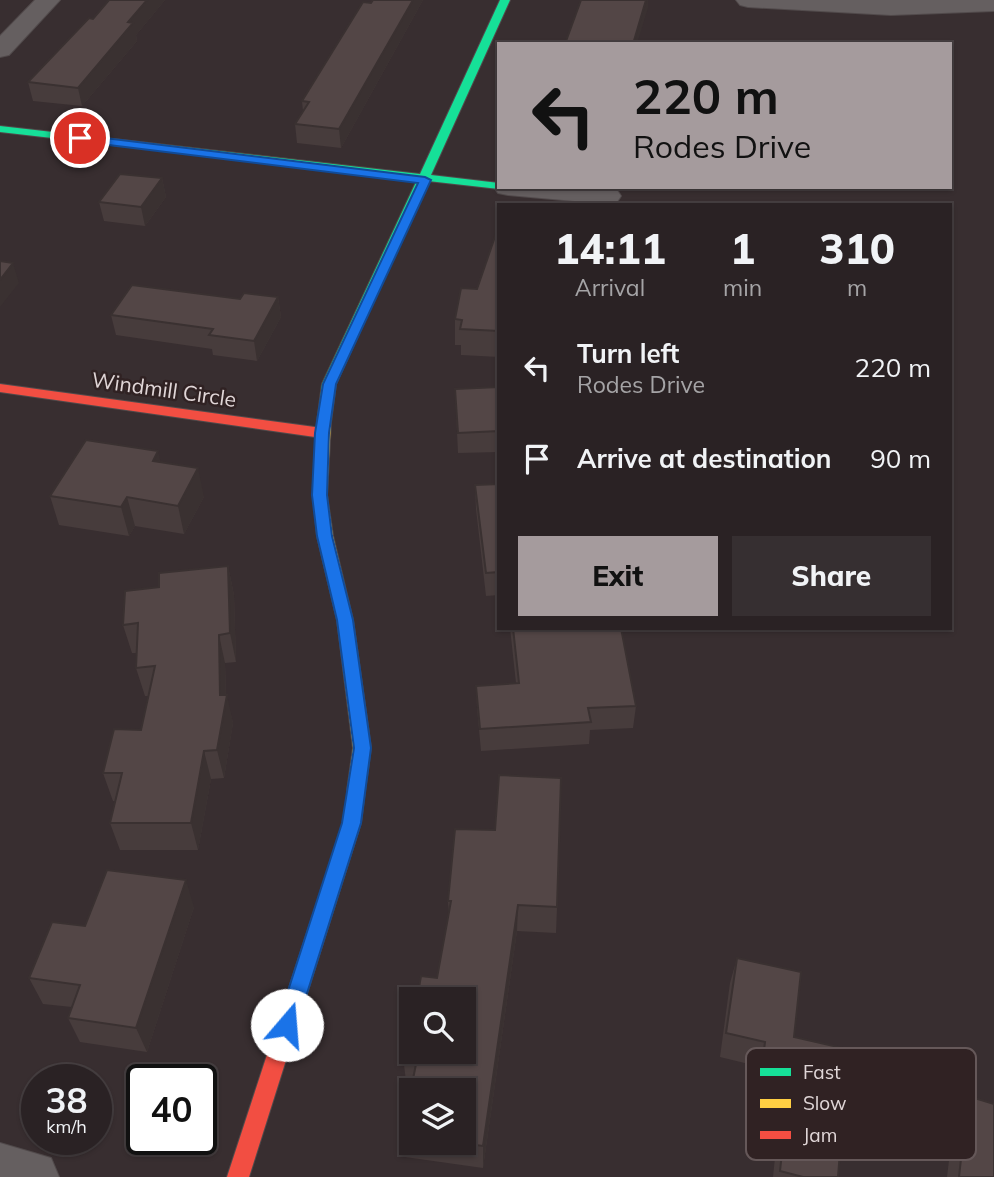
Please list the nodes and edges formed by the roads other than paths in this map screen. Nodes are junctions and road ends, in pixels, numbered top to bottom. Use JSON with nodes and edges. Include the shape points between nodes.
{"nodes":[{"id":1,"x":48,"y":0,"type":"edge"},
{"id":2,"x":505,"y":0,"type":"edge"},
{"id":3,"x":748,"y":0,"type":"edge"},
{"id":4,"x":994,"y":4,"type":"edge"},
{"id":5,"x":0,"y":50,"type":"edge"},
{"id":6,"x":0,"y":129,"type":"edge"},
{"id":7,"x":425,"y":180,"type":"junction"},
{"id":8,"x":497,"y":186,"type":"edge"},
{"id":9,"x":530,"y":189,"type":"edge"},
{"id":10,"x":607,"y":196,"type":"dead end"},
{"id":11,"x":0,"y":388,"type":"edge"},
{"id":12,"x":322,"y":433,"type":"junction"},
{"id":13,"x":0,"y":1170,"type":"edge"},
{"id":14,"x":32,"y":1177,"type":"edge"},
{"id":15,"x":238,"y":1177,"type":"edge"}],
"edges":[{"from":1,"to":5,"type":"street"},
{"from":2,"to":7,"type":"street"},
{"from":3,"to":4,"type":"street","via":[[891,8]]},
{"from":6,"to":7,"type":"street"},
{"from":7,"to":8,"type":"street"},
{"from":7,"to":12,"type":"street","via":[[330,384]]},
{"from":9,"to":10,"type":"street"},
{"from":11,"to":12,"type":"street","name":"Windmill Circle"},
{"from":12,"to":15,"type":"street","via":[[320,495],[325,536],[345,620],[362,748],[352,823]]},
{"from":13,"to":14,"type":"street"}]}
